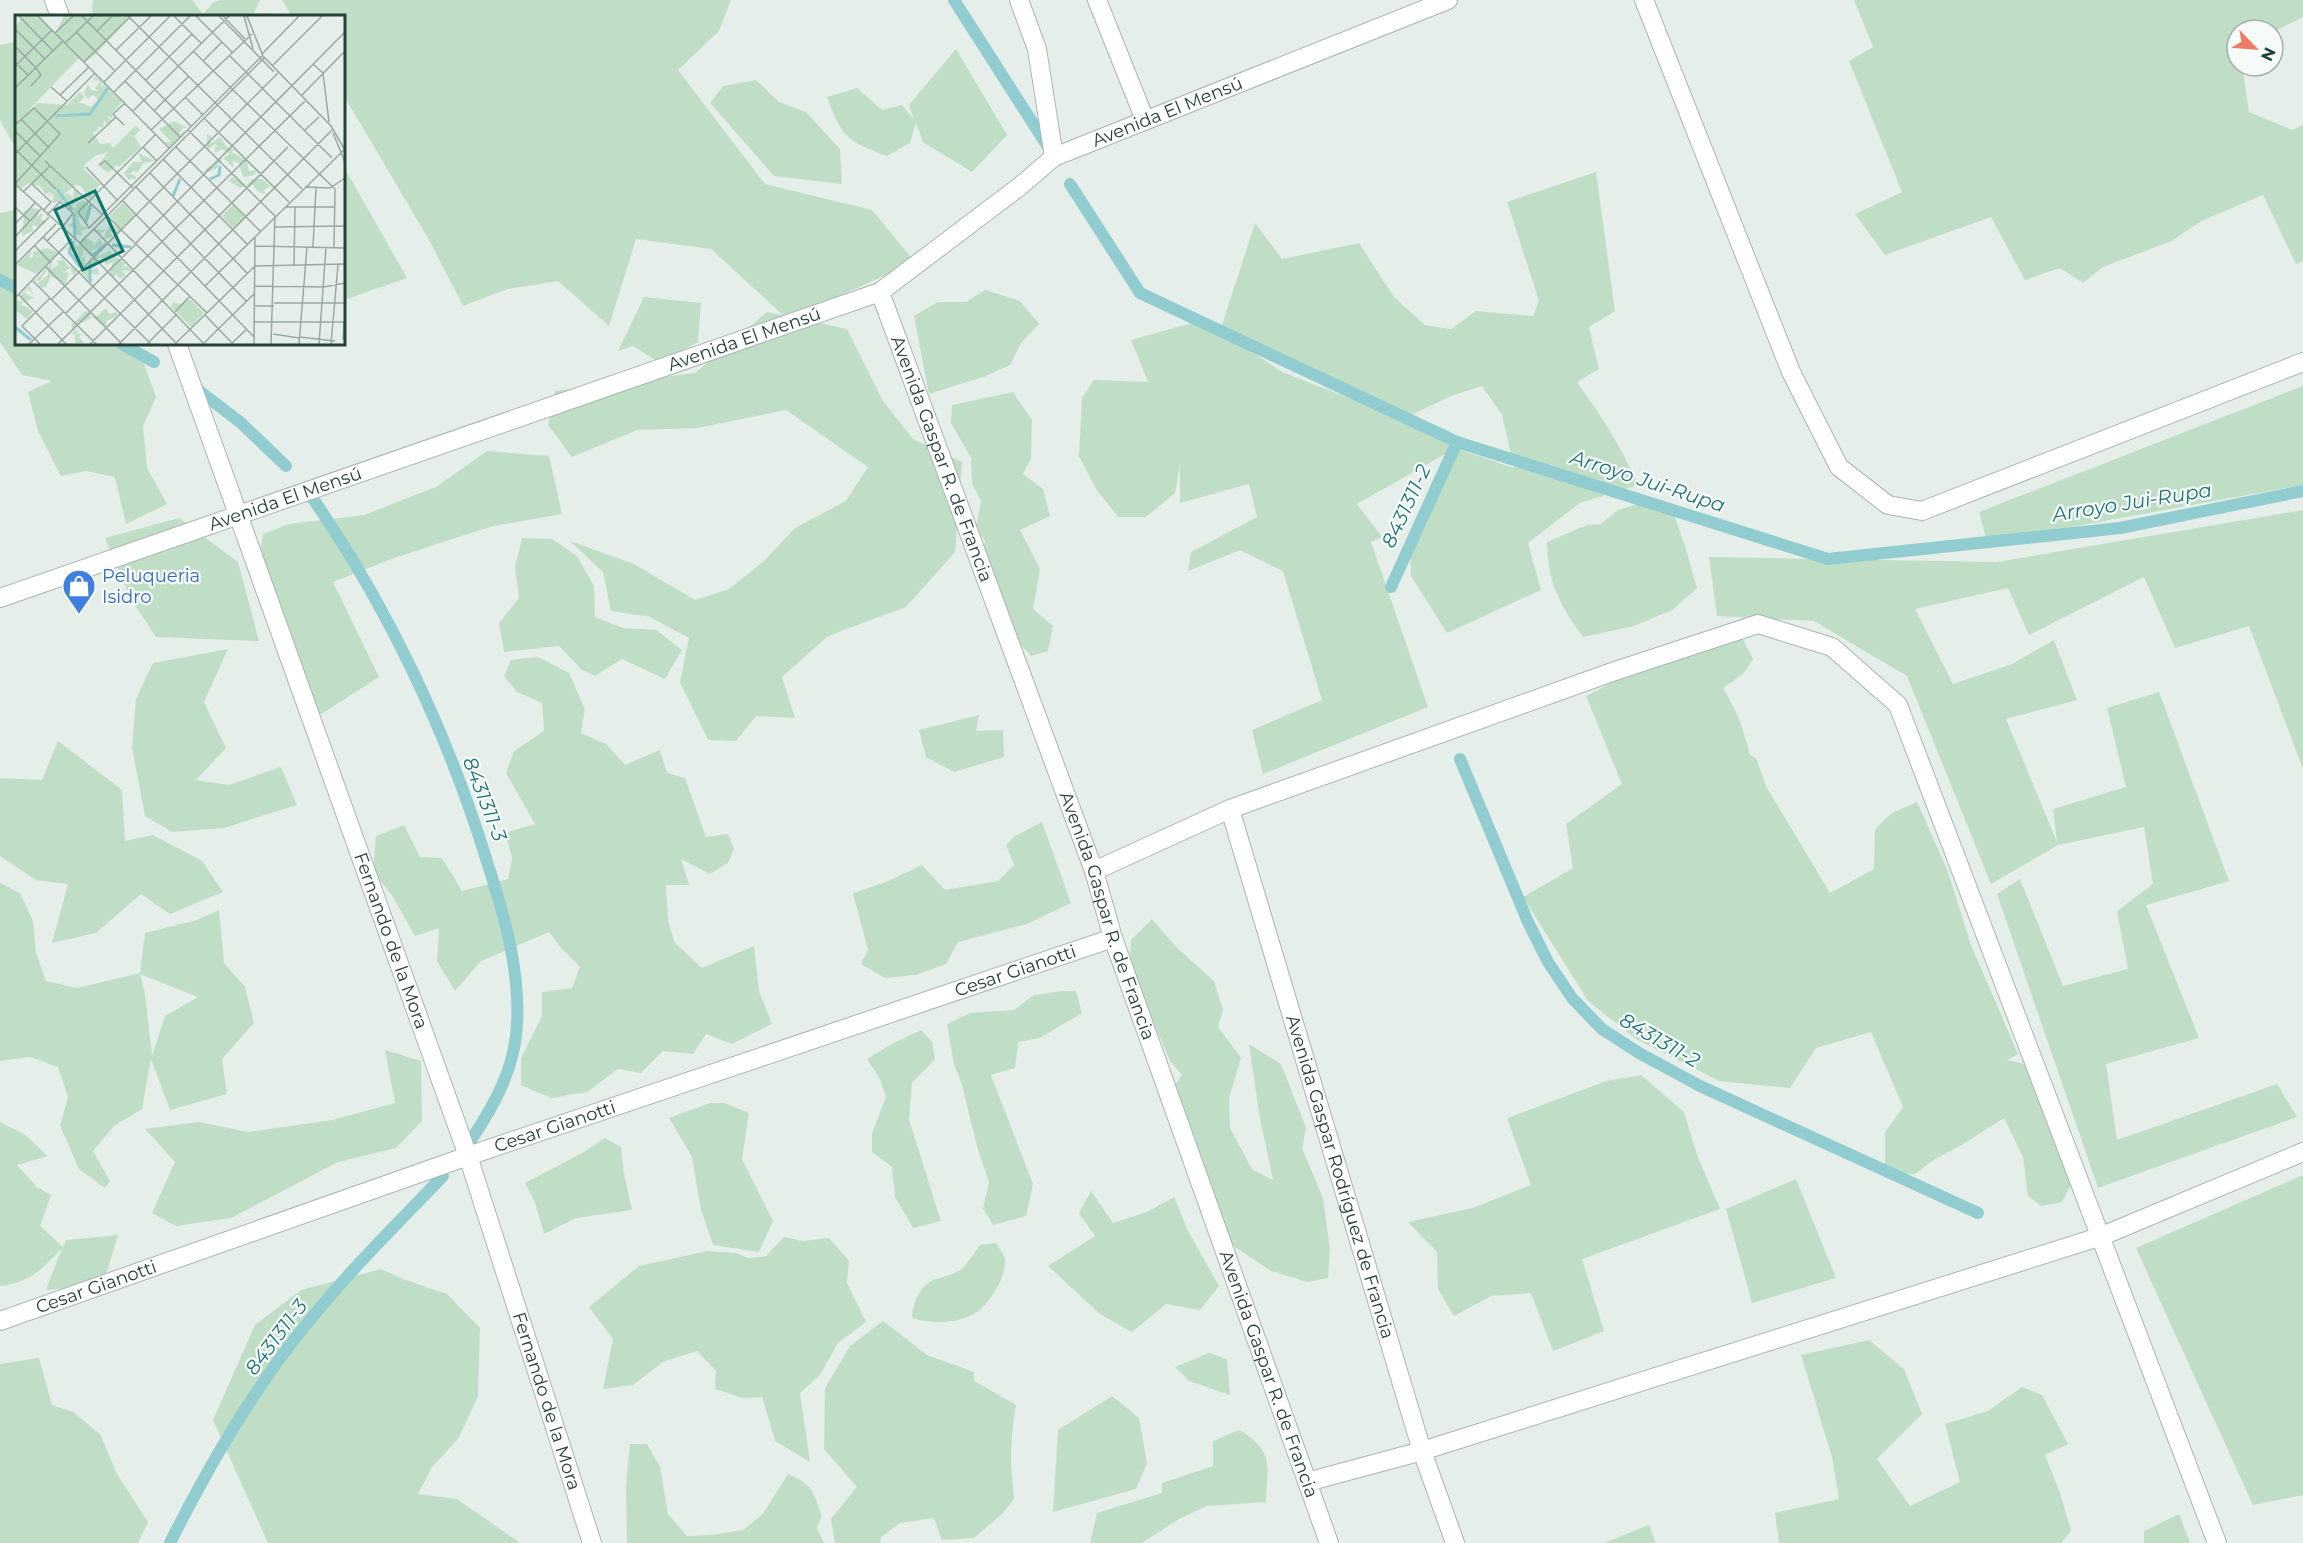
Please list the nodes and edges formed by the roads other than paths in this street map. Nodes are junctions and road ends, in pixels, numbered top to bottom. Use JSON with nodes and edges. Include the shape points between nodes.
{"nodes":[{"id":1,"x":54,"y":0,"type":"edge"},
{"id":2,"x":1019,"y":0,"type":"edge"},
{"id":3,"x":1097,"y":0,"type":"edge"},
{"id":4,"x":1448,"y":0,"type":"edge"},
{"id":5,"x":1644,"y":0,"type":"edge"},
{"id":6,"x":60,"y":15,"type":"edge"},
{"id":7,"x":1145,"y":120,"type":"junction"},
{"id":8,"x":1054,"y":156,"type":"junction"},
{"id":9,"x":880,"y":292,"type":"junction"},
{"id":10,"x":177,"y":345,"type":"edge"},
{"id":11,"x":2303,"y":362,"type":"edge"},
{"id":12,"x":238,"y":515,"type":"junction"},
{"id":13,"x":0,"y":598,"type":"edge"},
{"id":14,"x":1230,"y":809,"type":"junction"},
{"id":15,"x":1094,"y":871,"type":"junction"},
{"id":16,"x":1113,"y":938,"type":"junction"},
{"id":17,"x":2303,"y":1152,"type":"edge"},
{"id":18,"x":468,"y":1156,"type":"junction"},
{"id":19,"x":2102,"y":1236,"type":"junction"},
{"id":20,"x":0,"y":1321,"type":"edge"},
{"id":21,"x":1422,"y":1452,"type":"junction"},
{"id":22,"x":1307,"y":1482,"type":"junction"},
{"id":23,"x":592,"y":1543,"type":"edge"},
{"id":24,"x":1329,"y":1543,"type":"edge"},
{"id":25,"x":1455,"y":1543,"type":"edge"},
{"id":26,"x":2217,"y":1543,"type":"edge"}],
"edges":[{"from":1,"to":6,"type":"street"},
{"from":2,"to":8,"type":"street","via":[[1038,48]]},
{"from":3,"to":7,"type":"street"},
{"from":4,"to":7,"type":"street","name":"Avenida El Mensú"},
{"from":5,"to":11,"type":"street","via":[[1791,372],[1839,467],[1888,505],[1923,511]]},
{"from":7,"to":8,"type":"street","name":"Avenida El Mensú"},
{"from":8,"to":9,"type":"street","name":"Avenida El Mensú"},
{"from":9,"to":12,"type":"street","name":"Avenida El Mensú"},
{"from":9,"to":15,"type":"street","name":"Avenida Gaspar R. de Francia"},
{"from":10,"to":12,"type":"street","name":"Fernando de la Mora"},
{"from":12,"to":13,"type":"street","name":"Avenida El Mensú"},
{"from":12,"to":18,"type":"street","name":"Fernando de la Mora"},
{"from":14,"to":15,"type":"street"},
{"from":14,"to":19,"type":"street","via":[[1758,624],[1832,647],[1898,705]]},
{"from":14,"to":21,"type":"street","name":"Avenida Gaspar Rodríguez de Francia"},
{"from":15,"to":16,"type":"street","name":"Avenida Gaspar R. de Francia"},
{"from":16,"to":18,"type":"street","name":"Cesar Gianotti"},
{"from":16,"to":22,"type":"street","name":"Avenida Gaspar R. de Francia"},
{"from":17,"to":19,"type":"street"},
{"from":18,"to":20,"type":"street","name":"Cesar Gianotti"},
{"from":18,"to":23,"type":"street","name":"Fernando de la Mora"},
{"from":19,"to":21,"type":"street"},
{"from":19,"to":26,"type":"street"},
{"from":21,"to":22,"type":"street"},
{"from":21,"to":25,"type":"street","name":"Avenida Gaspar Rodríguez de Francia"},
{"from":22,"to":24,"type":"street","name":"Avenida Gaspar R. de Francia"}]}
